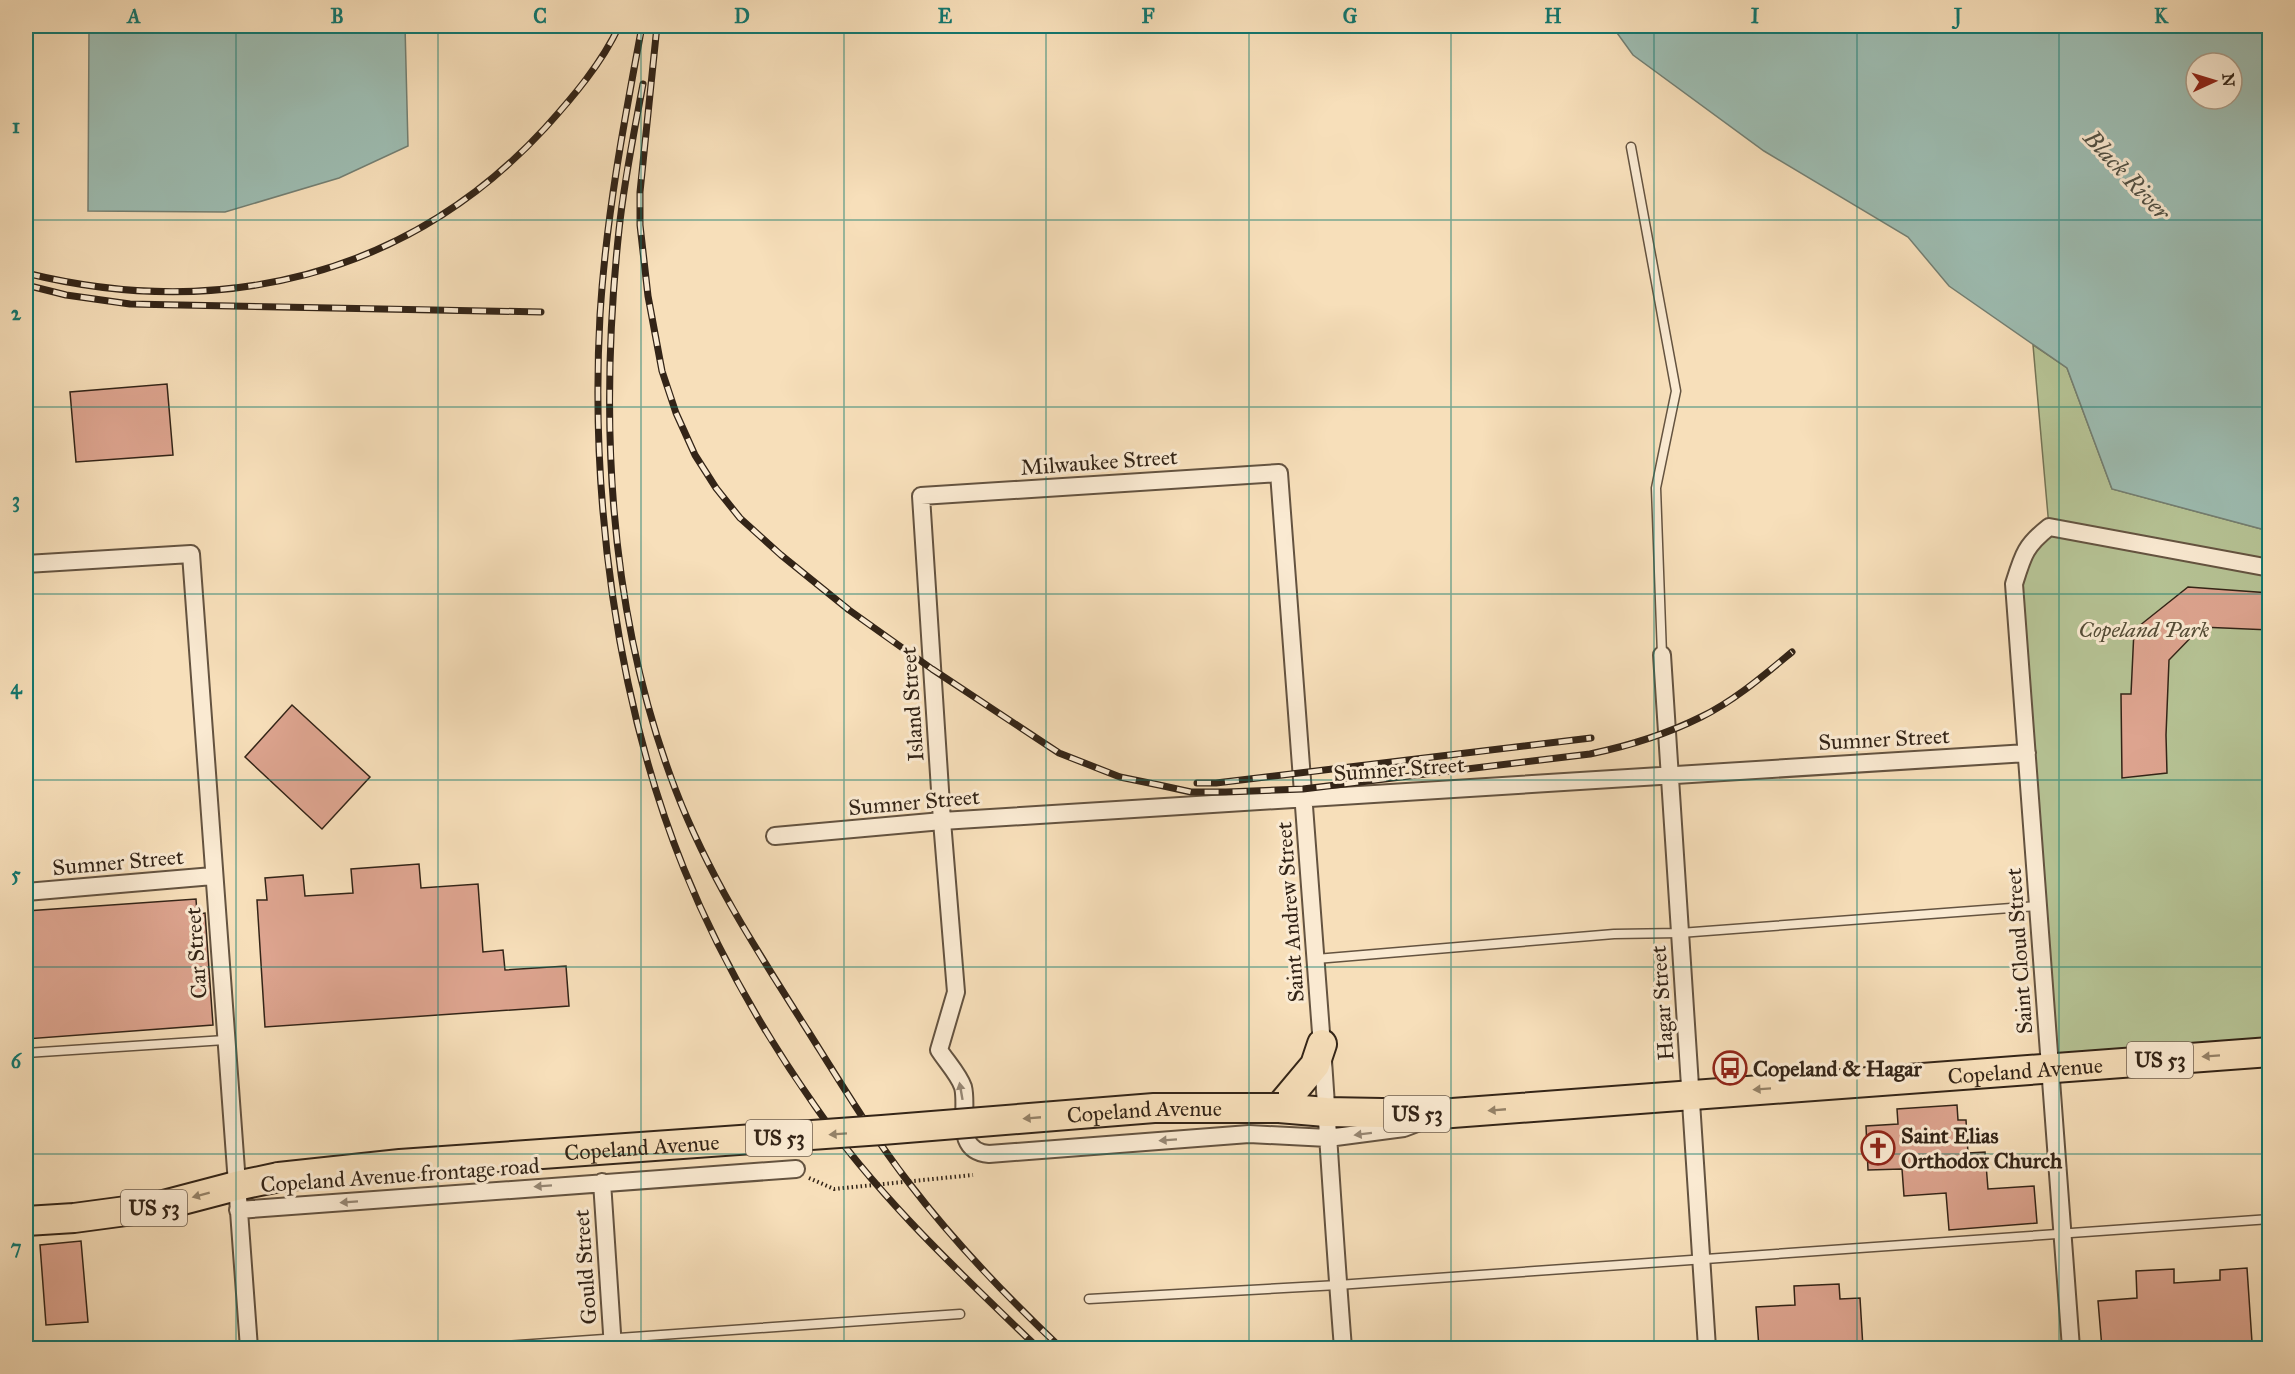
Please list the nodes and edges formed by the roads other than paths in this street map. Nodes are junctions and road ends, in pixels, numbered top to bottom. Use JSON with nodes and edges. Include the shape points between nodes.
{"nodes":[{"id":1,"x":1631,"y":147,"type":"dead end"},
{"id":2,"x":1280,"y":473,"type":"joint"},
{"id":3,"x":921,"y":496,"type":"joint"},
{"id":4,"x":26,"y":564,"type":"edge"},
{"id":5,"x":2270,"y":568,"type":"edge"},
{"id":6,"x":1662,"y":656,"type":"joint"},
{"id":7,"x":2027,"y":753,"type":"junction"},
{"id":8,"x":1670,"y":774,"type":"junction"},
{"id":9,"x":1305,"y":797,"type":"junction"},
{"id":10,"x":942,"y":821,"type":"junction"},
{"id":11,"x":775,"y":836,"type":"dead end"},
{"id":12,"x":213,"y":876,"type":"junction"},
{"id":13,"x":26,"y":892,"type":"edge"},
{"id":14,"x":2038,"y":906,"type":"junction"},
{"id":15,"x":1680,"y":933,"type":"junction"},
{"id":16,"x":1316,"y":959,"type":"junction"},
{"id":17,"x":225,"y":1040,"type":"junction"},
{"id":18,"x":1322,"y":1044,"type":"junction"},
{"id":19,"x":2270,"y":1052,"type":"edge"},
{"id":20,"x":26,"y":1053,"type":"edge"},
{"id":21,"x":2050,"y":1067,"type":"junction"},
{"id":22,"x":1691,"y":1094,"type":"junction"},
{"id":23,"x":1279,"y":1108,"type":"junction"},
{"id":24,"x":1327,"y":1125,"type":"junction"},
{"id":25,"x":795,"y":1169,"type":"road end"},
{"id":26,"x":602,"y":1182,"type":"junction"},
{"id":27,"x":237,"y":1198,"type":"junction"},
{"id":28,"x":2270,"y":1219,"type":"edge"},
{"id":29,"x":26,"y":1221,"type":"edge"},
{"id":30,"x":2063,"y":1233,"type":"junction"},
{"id":31,"x":1702,"y":1258,"type":"junction"},
{"id":32,"x":1338,"y":1285,"type":"junction"},
{"id":33,"x":1089,"y":1299,"type":"dead end"},
{"id":34,"x":960,"y":1314,"type":"dead end"},
{"id":35,"x":613,"y":1344,"type":"edge"},
{"id":36,"x":249,"y":1348,"type":"edge"},
{"id":37,"x":475,"y":1348,"type":"edge"},
{"id":38,"x":1343,"y":1348,"type":"edge"},
{"id":39,"x":1707,"y":1348,"type":"edge"},
{"id":40,"x":2071,"y":1348,"type":"edge"}],
"edges":[{"from":1,"to":6,"type":"lane","via":[[1676,391],[1656,488]]},
{"from":2,"to":3,"type":"street","name":"Milwaukee Street"},
{"from":2,"to":9,"type":"street","name":"Saint Andrew Street"},
{"from":3,"to":10,"type":"street","name":"Island Street"},
{"from":4,"to":12,"type":"street","name":"Car Street","via":[[191,554]]},
{"from":5,"to":7,"type":"street","name":"Saint Cloud Street","via":[[2049,527],[2024,552],[2014,584]]},
{"from":6,"to":8,"type":"street","name":"Hagar Street"},
{"from":7,"to":8,"type":"street","name":"Sumner Street"},
{"from":7,"to":14,"type":"street","name":"Saint Cloud Street"},
{"from":8,"to":9,"type":"street","name":"Sumner Street"},
{"from":8,"to":15,"type":"street","name":"Hagar Street"},
{"from":9,"to":10,"type":"street","name":"Sumner Street"},
{"from":9,"to":16,"type":"street","name":"Saint Andrew Street"},
{"from":10,"to":11,"type":"street","name":"Sumner Street"},
{"from":24,"to":10,"type":"street","name":"Island Street","one_way":true,"via":[[978,1153],[972,1149],[965,1137],[963,1086],[939,1050],[956,993]]},
{"from":12,"to":13,"type":"street","name":"Sumner Street"},
{"from":12,"to":17,"type":"street","name":"Car Street"},
{"from":14,"to":15,"type":"lane"},
{"from":14,"to":21,"type":"street","name":"Saint Cloud Street"},
{"from":15,"to":16,"type":"lane","via":[[1614,934]]},
{"from":15,"to":22,"type":"street","name":"Hagar Street"},
{"from":16,"to":18,"type":"street","name":"Saint Andrew Street"},
{"from":17,"to":20,"type":"lane"},
{"from":17,"to":27,"type":"street","name":"Car Street"},
{"from":18,"to":23,"type":"highway","via":[[1315,1065]]},
{"from":18,"to":24,"type":"street","name":"Saint Andrew Street"},
{"from":19,"to":21,"type":"highway","name":"Copeland Avenue","number":"US 53","one_way":true},
{"from":21,"to":22,"type":"highway","name":"Copeland Avenue","number":"US 53","one_way":true},
{"from":21,"to":30,"type":"street","name":"Saint Cloud Street"},
{"from":22,"to":24,"type":"highway","name":"Copeland Avenue","number":"US 53","one_way":true},
{"from":22,"to":31,"type":"street","name":"Hagar Street"},
{"from":23,"to":24,"type":"highway","name":"Copeland Avenue","number":"US 53"},
{"from":23,"to":27,"type":"highway","name":"Copeland Avenue","number":"US 53","one_way":true,"bridge":true,"via":[[1154,1108],[400,1164],[279,1177]]},
{"from":24,"to":32,"type":"street","name":"Saint Andrew Street"},
{"from":25,"to":26,"type":"street","name":"Copeland Avenue frontage road"},
{"from":26,"to":27,"type":"street","name":"Copeland Avenue frontage road","one_way":true},
{"from":26,"to":35,"type":"street","name":"Gould Street"},
{"from":27,"to":29,"type":"highway","name":"Copeland Avenue","number":"US 53","one_way":true},
{"from":27,"to":36,"type":"street","name":"Car Street"},
{"from":28,"to":30,"type":"lane"},
{"from":30,"to":31,"type":"lane"},
{"from":30,"to":40,"type":"street","name":"Saint Cloud Street"},
{"from":31,"to":32,"type":"lane"},
{"from":31,"to":39,"type":"street","name":"Hagar Street"},
{"from":32,"to":33,"type":"lane"},
{"from":32,"to":38,"type":"street","name":"Saint Andrew Street"},
{"from":34,"to":35,"type":"lane"},
{"from":35,"to":37,"type":"lane"}]}
